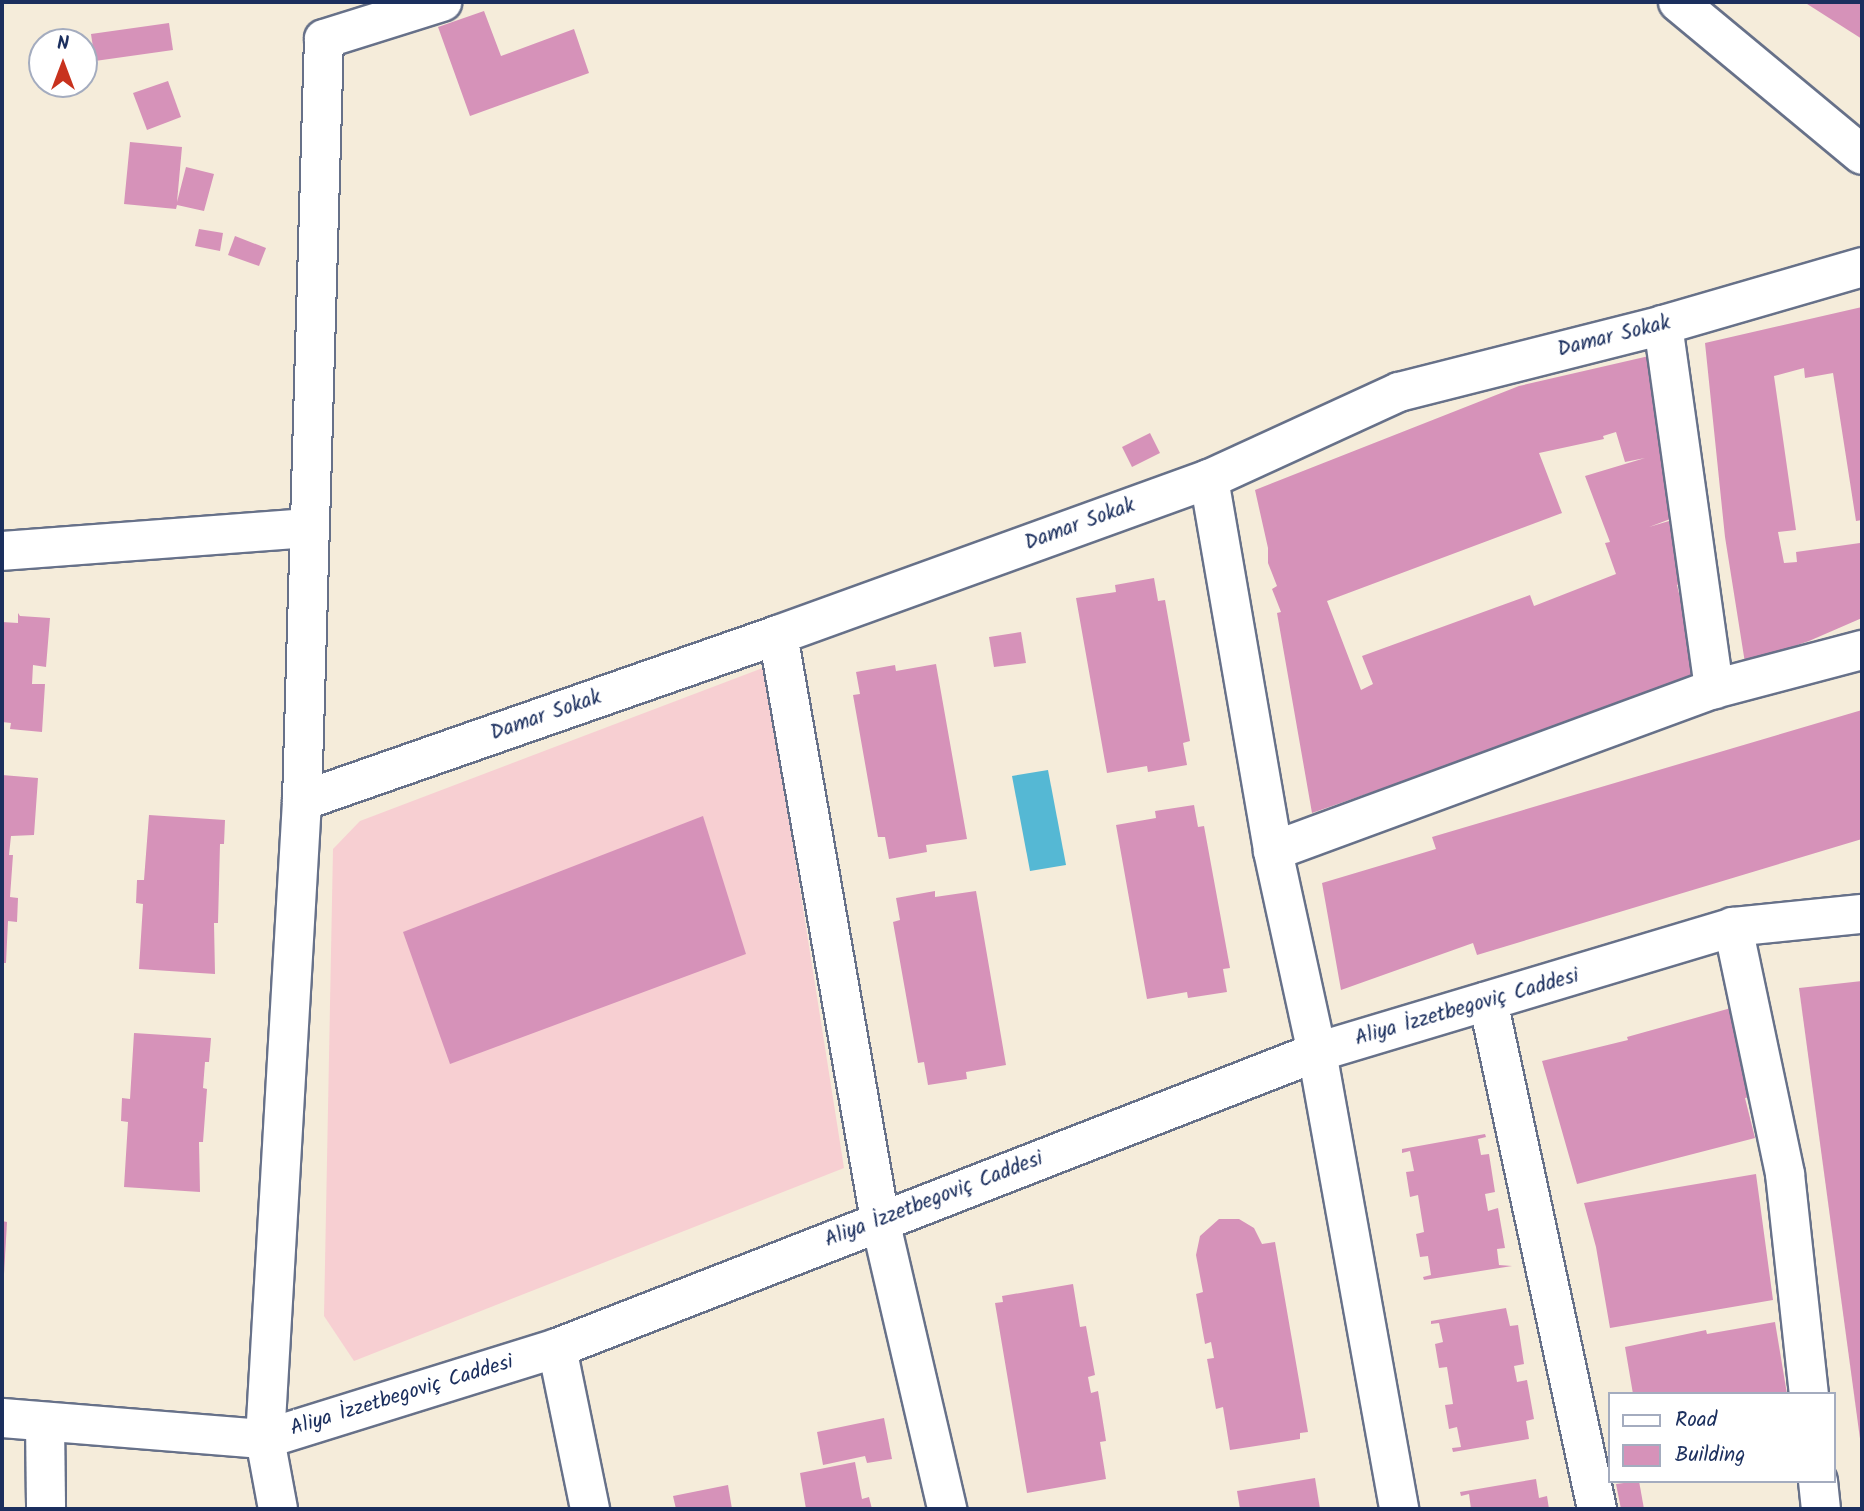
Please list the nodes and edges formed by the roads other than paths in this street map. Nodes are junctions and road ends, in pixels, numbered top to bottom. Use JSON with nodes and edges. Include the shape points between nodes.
{"nodes":[{"id":1,"x":442,"y":2,"type":"edge"},
{"id":2,"x":1678,"y":2,"type":"edge"},
{"id":3,"x":1862,"y":155,"type":"edge"},
{"id":4,"x":1862,"y":267,"type":"edge"},
{"id":5,"x":1663,"y":325,"type":"junction"},
{"id":6,"x":1209,"y":479,"type":"junction"},
{"id":7,"x":309,"y":528,"type":"junction"},
{"id":8,"x":2,"y":551,"type":"edge"},
{"id":9,"x":778,"y":635,"type":"junction"},
{"id":10,"x":1862,"y":650,"type":"edge"},
{"id":11,"x":1714,"y":689,"type":"junction"},
{"id":12,"x":302,"y":801,"type":"junction"},
{"id":13,"x":1273,"y":851,"type":"junction"},
{"id":14,"x":1862,"y":914,"type":"edge"},
{"id":15,"x":1733,"y":927,"type":"junction"},
{"id":16,"x":1488,"y":1001,"type":"junction"},
{"id":17,"x":1317,"y":1052,"type":"junction"},
{"id":18,"x":880,"y":1220,"type":"junction"},
{"id":19,"x":557,"y":1348,"type":"junction"},
{"id":20,"x":1809,"y":1392,"type":"edge"},
{"id":21,"x":2,"y":1418,"type":"edge"},
{"id":22,"x":45,"y":1422,"type":"junction"},
{"id":23,"x":265,"y":1438,"type":"junction"},
{"id":24,"x":1818,"y":1483,"type":"edge"},
{"id":25,"x":46,"y":1509,"type":"edge"},
{"id":26,"x":278,"y":1509,"type":"edge"},
{"id":27,"x":590,"y":1509,"type":"edge"},
{"id":28,"x":947,"y":1509,"type":"edge"},
{"id":29,"x":1399,"y":1509,"type":"edge"},
{"id":30,"x":1597,"y":1509,"type":"edge"},
{"id":31,"x":1822,"y":1509,"type":"edge"}],
"edges":[{"from":1,"to":7,"type":"street","via":[[324,39]]},
{"from":2,"to":3,"type":"street"},
{"from":4,"to":5,"type":"street","name":"Damar Sokak"},
{"from":5,"to":6,"type":"street","name":"Damar Sokak","via":[[1399,392]]},
{"from":5,"to":11,"type":"street"},
{"from":6,"to":9,"type":"street","name":"Damar Sokak"},
{"from":6,"to":13,"type":"street"},
{"from":7,"to":8,"type":"street"},
{"from":7,"to":12,"type":"street"},
{"from":9,"to":12,"type":"street","name":"Damar Sokak"},
{"from":9,"to":18,"type":"street"},
{"from":10,"to":11,"type":"street"},
{"from":11,"to":13,"type":"street"},
{"from":12,"to":23,"type":"street"},
{"from":13,"to":17,"type":"street"},
{"from":14,"to":15,"type":"street","name":"Aliya İzzetbegoviç Caddesi"},
{"from":15,"to":16,"type":"street","name":"Aliya İzzetbegoviç Caddesi"},
{"from":15,"to":20,"type":"street","via":[[1785,1174]]},
{"from":16,"to":17,"type":"street","name":"Aliya İzzetbegoviç Caddesi"},
{"from":16,"to":30,"type":"street"},
{"from":17,"to":18,"type":"street","name":"Aliya İzzetbegoviç Caddesi"},
{"from":17,"to":29,"type":"street"},
{"from":18,"to":19,"type":"street","name":"Aliya İzzetbegoviç Caddesi"},
{"from":18,"to":28,"type":"street"},
{"from":19,"to":23,"type":"street","name":"Aliya İzzetbegoviç Caddesi"},
{"from":19,"to":27,"type":"street"},
{"from":21,"to":22,"type":"street","name":"Aliya İzzetbegoviç Caddesi"},
{"from":22,"to":23,"type":"street","name":"Aliya İzzetbegoviç Caddesi"},
{"from":22,"to":25,"type":"street"},
{"from":23,"to":26,"type":"street"},
{"from":24,"to":31,"type":"street"}]}
